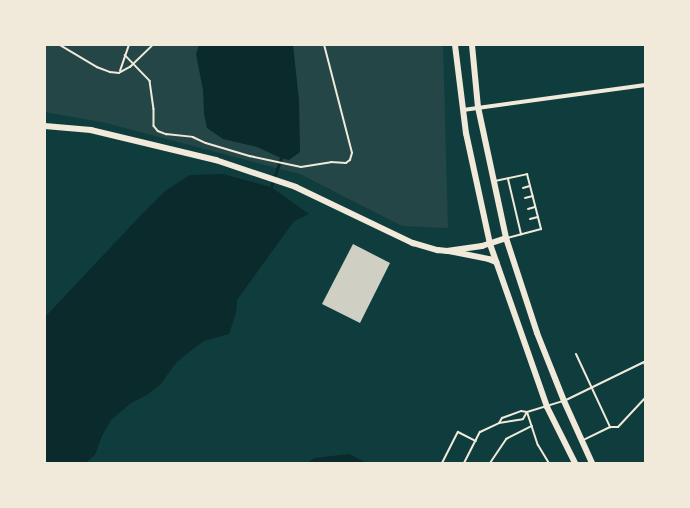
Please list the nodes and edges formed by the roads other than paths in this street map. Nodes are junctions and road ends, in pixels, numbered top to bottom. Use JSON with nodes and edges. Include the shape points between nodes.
{"nodes":[{"id":1,"x":455,"y":45,"type":"edge"},
{"id":2,"x":472,"y":45,"type":"edge"},
{"id":3,"x":645,"y":85,"type":"edge"},
{"id":4,"x":478,"y":107,"type":"junction"},
{"id":5,"x":463,"y":110,"type":"junction"},
{"id":6,"x":45,"y":126,"type":"edge"},
{"id":7,"x":508,"y":179,"type":"junction"},
{"id":8,"x":494,"y":182,"type":"junction"},
{"id":9,"x":530,"y":186,"type":"junction"},
{"id":10,"x":523,"y":188,"type":"dead end"},
{"id":11,"x":533,"y":196,"type":"junction"},
{"id":12,"x":525,"y":198,"type":"dead end"},
{"id":13,"x":535,"y":207,"type":"junction"},
{"id":14,"x":528,"y":209,"type":"dead end"},
{"id":15,"x":538,"y":217,"type":"junction"},
{"id":16,"x":530,"y":219,"type":"dead end"},
{"id":17,"x":522,"y":221,"type":"dead end"},
{"id":18,"x":518,"y":222,"type":"junction"},
{"id":19,"x":521,"y":234,"type":"junction"},
{"id":20,"x":506,"y":238,"type":"junction"},
{"id":21,"x":490,"y":244,"type":"junction"},
{"id":22,"x":447,"y":251,"type":"junction"},
{"id":23,"x":496,"y":262,"type":"junction"},
{"id":24,"x":576,"y":354,"type":"dead end"},
{"id":25,"x":645,"y":365,"type":"edge"},
{"id":26,"x":590,"y":387,"type":"junction"},
{"id":27,"x":645,"y":398,"type":"edge"},
{"id":28,"x":564,"y":401,"type":"junction"},
{"id":29,"x":547,"y":407,"type":"junction"},
{"id":30,"x":527,"y":412,"type":"junction"},
{"id":31,"x":499,"y":422,"type":"junction"},
{"id":32,"x":532,"y":426,"type":"junction"},
{"id":33,"x":610,"y":427,"type":"junction"},
{"id":34,"x":582,"y":440,"type":"junction"},
{"id":35,"x":476,"y":441,"type":"junction"},
{"id":36,"x":442,"y":463,"type":"edge"},
{"id":37,"x":464,"y":463,"type":"edge"},
{"id":38,"x":490,"y":463,"type":"edge"},
{"id":39,"x":549,"y":463,"type":"edge"},
{"id":40,"x":575,"y":463,"type":"edge"},
{"id":41,"x":592,"y":463,"type":"edge"}],
"edges":[{"from":1,"to":5,"type":"main road"},
{"from":2,"to":4,"type":"main road"},
{"from":3,"to":4,"type":"street"},
{"from":4,"to":5,"type":"street"},
{"from":4,"to":8,"type":"main road"},
{"from":5,"to":21,"type":"main road"},
{"from":6,"to":22,"type":"main road","via":[[91,130],[216,160],[312,194],[413,243]]},
{"from":7,"to":8,"type":"lane"},
{"from":7,"to":9,"type":"lane","via":[[527,174]]},
{"from":7,"to":18,"type":"lane","via":[[518,211]]},
{"from":8,"to":20,"type":"main road"},
{"from":9,"to":10,"type":"lane"},
{"from":9,"to":11,"type":"lane"},
{"from":11,"to":12,"type":"lane"},
{"from":11,"to":13,"type":"lane"},
{"from":13,"to":14,"type":"lane"},
{"from":13,"to":15,"type":"lane"},
{"from":15,"to":16,"type":"lane"},
{"from":15,"to":19,"type":"lane","via":[[541,229]]},
{"from":17,"to":18,"type":"lane"},
{"from":18,"to":19,"type":"lane"},
{"from":19,"to":20,"type":"lane"},
{"from":20,"to":21,"type":"main road"},
{"from":20,"to":28,"type":"main road","via":[[537,333]]},
{"from":21,"to":22,"type":"main road"},
{"from":21,"to":23,"type":"main road"},
{"from":22,"to":23,"type":"main road"},
{"from":23,"to":29,"type":"main road"},
{"from":24,"to":26,"type":"lane"},
{"from":25,"to":26,"type":"lane","via":[[644,362]]},
{"from":26,"to":28,"type":"lane"},
{"from":26,"to":33,"type":"lane"},
{"from":27,"to":33,"type":"lane","via":[[618,427]]},
{"from":28,"to":29,"type":"lane"},
{"from":28,"to":34,"type":"main road"},
{"from":29,"to":30,"type":"lane"},
{"from":29,"to":40,"type":"main road"},
{"from":30,"to":31,"type":"lane","via":[[514,413]]},
{"from":30,"to":31,"type":"lane","via":[[523,418]]},
{"from":30,"to":32,"type":"lane"},
{"from":31,"to":35,"type":"lane","via":[[480,432]]},
{"from":32,"to":38,"type":"lane","via":[[506,438]]},
{"from":32,"to":39,"type":"lane","via":[[538,445]]},
{"from":33,"to":34,"type":"lane"},
{"from":34,"to":41,"type":"main road"},
{"from":35,"to":36,"type":"lane","via":[[458,432]]},
{"from":35,"to":37,"type":"lane"}]}
